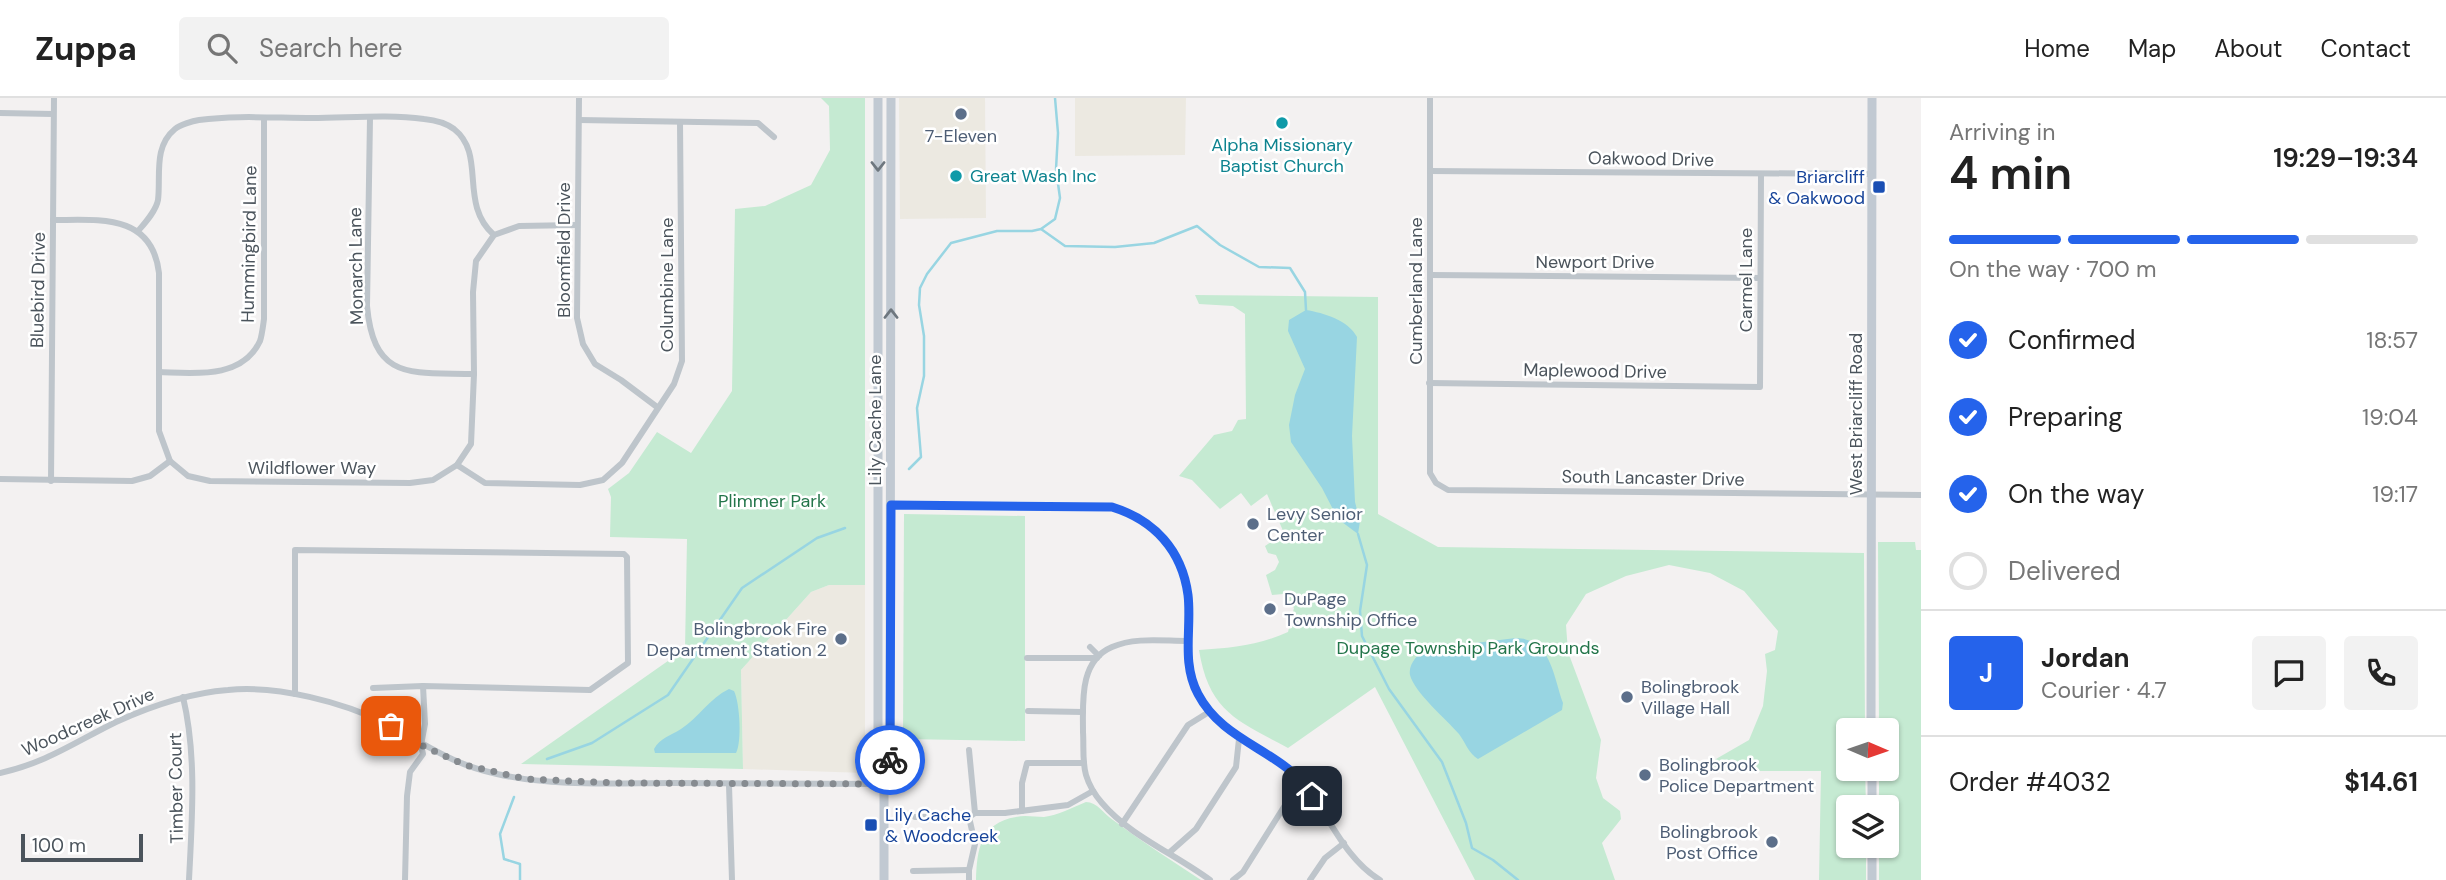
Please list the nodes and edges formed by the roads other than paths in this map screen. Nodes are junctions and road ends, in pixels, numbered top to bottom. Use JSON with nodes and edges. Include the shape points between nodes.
{"nodes":[{"id":1,"x":54,"y":98,"type":"edge"},
{"id":2,"x":579,"y":98,"type":"edge"},
{"id":3,"x":878,"y":98,"type":"edge"},
{"id":4,"x":891,"y":98,"type":"edge"},
{"id":5,"x":1430,"y":98,"type":"edge"},
{"id":6,"x":1872,"y":98,"type":"edge"},
{"id":7,"x":0,"y":113,"type":"edge"},
{"id":8,"x":53,"y":114,"type":"junction"},
{"id":9,"x":264,"y":118,"type":"junction"},
{"id":10,"x":370,"y":118,"type":"junction"},
{"id":11,"x":579,"y":120,"type":"junction"},
{"id":12,"x":680,"y":122,"type":"junction"},
{"id":13,"x":774,"y":137,"type":"dead end"},
{"id":14,"x":1430,"y":171,"type":"junction"},
{"id":15,"x":1761,"y":174,"type":"junction"},
{"id":16,"x":1871,"y":174,"type":"junction"},
{"id":17,"x":53,"y":220,"type":"junction"},
{"id":18,"x":576,"y":225,"type":"junction"},
{"id":19,"x":138,"y":231,"type":"junction"},
{"id":20,"x":494,"y":235,"type":"junction"},
{"id":21,"x":1431,"y":275,"type":"junction"},
{"id":22,"x":1760,"y":278,"type":"junction"},
{"id":23,"x":159,"y":372,"type":"junction"},
{"id":24,"x":474,"y":374,"type":"junction"},
{"id":25,"x":1429,"y":383,"type":"junction"},
{"id":26,"x":1760,"y":387,"type":"joint"},
{"id":27,"x":657,"y":407,"type":"junction"},
{"id":28,"x":170,"y":461,"type":"junction"},
{"id":29,"x":457,"y":465,"type":"junction"},
{"id":30,"x":0,"y":479,"type":"edge"},
{"id":31,"x":51,"y":481,"type":"junction"},
{"id":32,"x":1436,"y":483,"type":"joint"},
{"id":33,"x":1871,"y":494,"type":"junction"},
{"id":34,"x":1921,"y":495,"type":"edge"},
{"id":35,"x":878,"y":505,"type":"junction"},
{"id":36,"x":891,"y":505,"type":"junction"},
{"id":37,"x":1186,"y":641,"type":"junction"},
{"id":38,"x":1090,"y":647,"type":"dead end"},
{"id":39,"x":1098,"y":657,"type":"junction"},
{"id":40,"x":1027,"y":658,"type":"dead end"},
{"id":41,"x":423,"y":686,"type":"junction"},
{"id":42,"x":373,"y":688,"type":"dead end"},
{"id":43,"x":295,"y":694,"type":"junction"},
{"id":44,"x":183,"y":697,"type":"junction"},
{"id":45,"x":1028,"y":711,"type":"dead end"},
{"id":46,"x":1083,"y":712,"type":"junction"},
{"id":47,"x":1209,"y":712,"type":"junction"},
{"id":48,"x":1871,"y":718,"type":"edge"},
{"id":49,"x":1239,"y":739,"type":"junction"},
{"id":50,"x":421,"y":745,"type":"junction"},
{"id":51,"x":969,"y":750,"type":"dead end"},
{"id":52,"x":1084,"y":763,"type":"junction"},
{"id":53,"x":0,"y":772,"type":"edge"},
{"id":54,"x":884,"y":784,"type":"junction"},
{"id":55,"x":729,"y":785,"type":"junction"},
{"id":56,"x":1093,"y":791,"type":"junction"},
{"id":57,"x":1312,"y":796,"type":"junction"},
{"id":58,"x":1022,"y":811,"type":"junction"},
{"id":59,"x":972,"y":815,"type":"junction"},
{"id":60,"x":915,"y":817,"type":"dead end"},
{"id":61,"x":1122,"y":824,"type":"junction"},
{"id":62,"x":1344,"y":843,"type":"junction"},
{"id":63,"x":1170,"y":852,"type":"junction"},
{"id":64,"x":1872,"y":858,"type":"edge"},
{"id":65,"x":969,"y":870,"type":"junction"},
{"id":66,"x":914,"y":871,"type":"dead end"},
{"id":67,"x":1376,"y":879,"type":"edge"},
{"id":68,"x":189,"y":880,"type":"edge"},
{"id":69,"x":405,"y":880,"type":"edge"},
{"id":70,"x":732,"y":880,"type":"edge"},
{"id":71,"x":884,"y":880,"type":"edge"},
{"id":72,"x":969,"y":880,"type":"edge"},
{"id":73,"x":1210,"y":880,"type":"edge"},
{"id":74,"x":1233,"y":880,"type":"edge"},
{"id":75,"x":1310,"y":880,"type":"edge"},
{"id":76,"x":1872,"y":880,"type":"edge"}],
"edges":[{"from":1,"to":8,"type":"street","name":"Bluebird Drive"},
{"from":2,"to":11,"type":"street","name":"Bloomfield Drive"},
{"from":3,"to":35,"type":"street","name":"Lily Cache Lane","one_way":true},
{"from":36,"to":4,"type":"street","name":"Lily Cache Lane","one_way":true},
{"from":5,"to":14,"type":"street","name":"Cumberland Lane"},
{"from":6,"to":16,"type":"street","name":"West Briarcliff Road"},
{"from":7,"to":8,"type":"street"},
{"from":8,"to":17,"type":"street","name":"Bluebird Drive"},
{"from":9,"to":10,"type":"street"},
{"from":9,"to":19,"type":"street","via":[[196,120],[175,129],[162,147],[158,202]]},
{"from":9,"to":23,"type":"street","name":"Hummingbird Lane","via":[[264,319],[260,340],[249,357],[232,368],[208,373]]},
{"from":10,"to":20,"type":"street","via":[[423,119],[452,128],[464,139],[477,213]]},
{"from":10,"to":24,"type":"street","name":"Monarch Lane","via":[[369,330],[379,353],[408,372]]},
{"from":11,"to":12,"type":"street"},
{"from":11,"to":18,"type":"street","name":"Bloomfield Drive"},
{"from":12,"to":13,"type":"street","via":[[758,123]]},
{"from":12,"to":27,"type":"street","name":"Columbine Lane","via":[[681,361],[674,384]]},
{"from":14,"to":15,"type":"street","name":"Oakwood Drive"},
{"from":14,"to":21,"type":"street","name":"Cumberland Lane"},
{"from":15,"to":16,"type":"street","name":"Oakwood Drive"},
{"from":15,"to":22,"type":"street","name":"Carmel Lane"},
{"from":16,"to":33,"type":"street","name":"West Briarcliff Road"},
{"from":17,"to":19,"type":"street","via":[[108,220]]},
{"from":17,"to":31,"type":"street","name":"Bluebird Drive"},
{"from":18,"to":20,"type":"street","via":[[519,226]]},
{"from":18,"to":27,"type":"street","name":"Bloomfield Drive","via":[[577,318],[583,344],[595,364]]},
{"from":19,"to":23,"type":"street","via":[[158,266]]},
{"from":20,"to":24,"type":"street","via":[[476,261]]},
{"from":21,"to":22,"type":"street","name":"Newport Drive"},
{"from":21,"to":25,"type":"street","name":"Cumberland Lane"},
{"from":22,"to":26,"type":"street","name":"Carmel Lane"},
{"from":23,"to":28,"type":"street","via":[[159,431]]},
{"from":24,"to":29,"type":"street","via":[[471,444]]},
{"from":25,"to":26,"type":"street","name":"Maplewood Drive"},
{"from":25,"to":32,"type":"street","name":"Cumberland Lane","via":[[1430,474]]},
{"from":27,"to":29,"type":"street","name":"Columbine Lane","via":[[622,463],[603,480],[580,485],[485,483]]},
{"from":28,"to":29,"type":"street","name":"Wildflower Way","via":[[188,476],[210,481],[410,483],[433,480]]},
{"from":28,"to":31,"type":"street","via":[[150,476],[132,481]]},
{"from":30,"to":31,"type":"street"},
{"from":32,"to":33,"type":"street","name":"South Lancaster Drive","via":[[1448,490]]},
{"from":33,"to":34,"type":"street","name":"South Lancaster Drive"},
{"from":33,"to":48,"type":"street","name":"West Briarcliff Road"},
{"from":35,"to":36,"type":"street"},
{"from":35,"to":54,"type":"street","name":"Lily Cache Lane","via":[[878,760]]},
{"from":36,"to":37,"type":"street","via":[[1112,507],[1129,513],[1153,527],[1181,566],[1188,595]]},
{"from":36,"to":54,"type":"street","name":"Lily Cache Lane","via":[[890,760]]},
{"from":37,"to":39,"type":"street","via":[[1133,640]]},
{"from":37,"to":47,"type":"street","via":[[1197,692]]},
{"from":38,"to":39,"type":"street"},
{"from":39,"to":40,"type":"street"},
{"from":39,"to":46,"type":"street","via":[[1085,684]]},
{"from":41,"to":42,"type":"street"},
{"from":41,"to":43,"type":"street","via":[[590,691],[628,663],[626,555],[295,550]]},
{"from":41,"to":50,"type":"street"},
{"from":43,"to":44,"type":"street","name":"Woodcreek Drive","via":[[249,689]]},
{"from":43,"to":50,"type":"street","name":"Woodcreek Drive","via":[[373,718]]},
{"from":44,"to":53,"type":"street","name":"Woodcreek Drive","via":[[117,722],[36,764]]},
{"from":44,"to":68,"type":"street","name":"Timber Court","via":[[191,756]]},
{"from":45,"to":46,"type":"street"},
{"from":46,"to":52,"type":"street"},
{"from":47,"to":49,"type":"street"},
{"from":47,"to":61,"type":"street","via":[[1188,725]]},
{"from":49,"to":57,"type":"street","via":[[1293,772]]},
{"from":49,"to":63,"type":"street","via":[[1236,767],[1196,829]]},
{"from":50,"to":55,"type":"street","name":"Woodcreek Drive","via":[[465,765],[526,779]]},
{"from":50,"to":69,"type":"street","via":[[423,754],[410,772],[407,796]]},
{"from":51,"to":59,"type":"street"},
{"from":52,"to":56,"type":"street"},
{"from":52,"to":58,"type":"street","via":[[1027,763]]},
{"from":54,"to":55,"type":"street","name":"Woodcreek Drive"},
{"from":54,"to":71,"type":"street","name":"Lily Cache Lane"},
{"from":55,"to":70,"type":"street"},
{"from":56,"to":58,"type":"street","via":[[1068,805]]},
{"from":56,"to":61,"type":"street"},
{"from":57,"to":62,"type":"street"},
{"from":57,"to":74,"type":"street","via":[[1287,802],[1243,872]]},
{"from":58,"to":59,"type":"street"},
{"from":59,"to":60,"type":"street"},
{"from":59,"to":65,"type":"street","via":[[975,845]]},
{"from":61,"to":63,"type":"street"},
{"from":62,"to":67,"type":"street"},
{"from":62,"to":75,"type":"street","via":[[1325,858]]},
{"from":63,"to":73,"type":"street"},
{"from":64,"to":76,"type":"street"},
{"from":65,"to":66,"type":"street"},
{"from":65,"to":72,"type":"street"}]}
